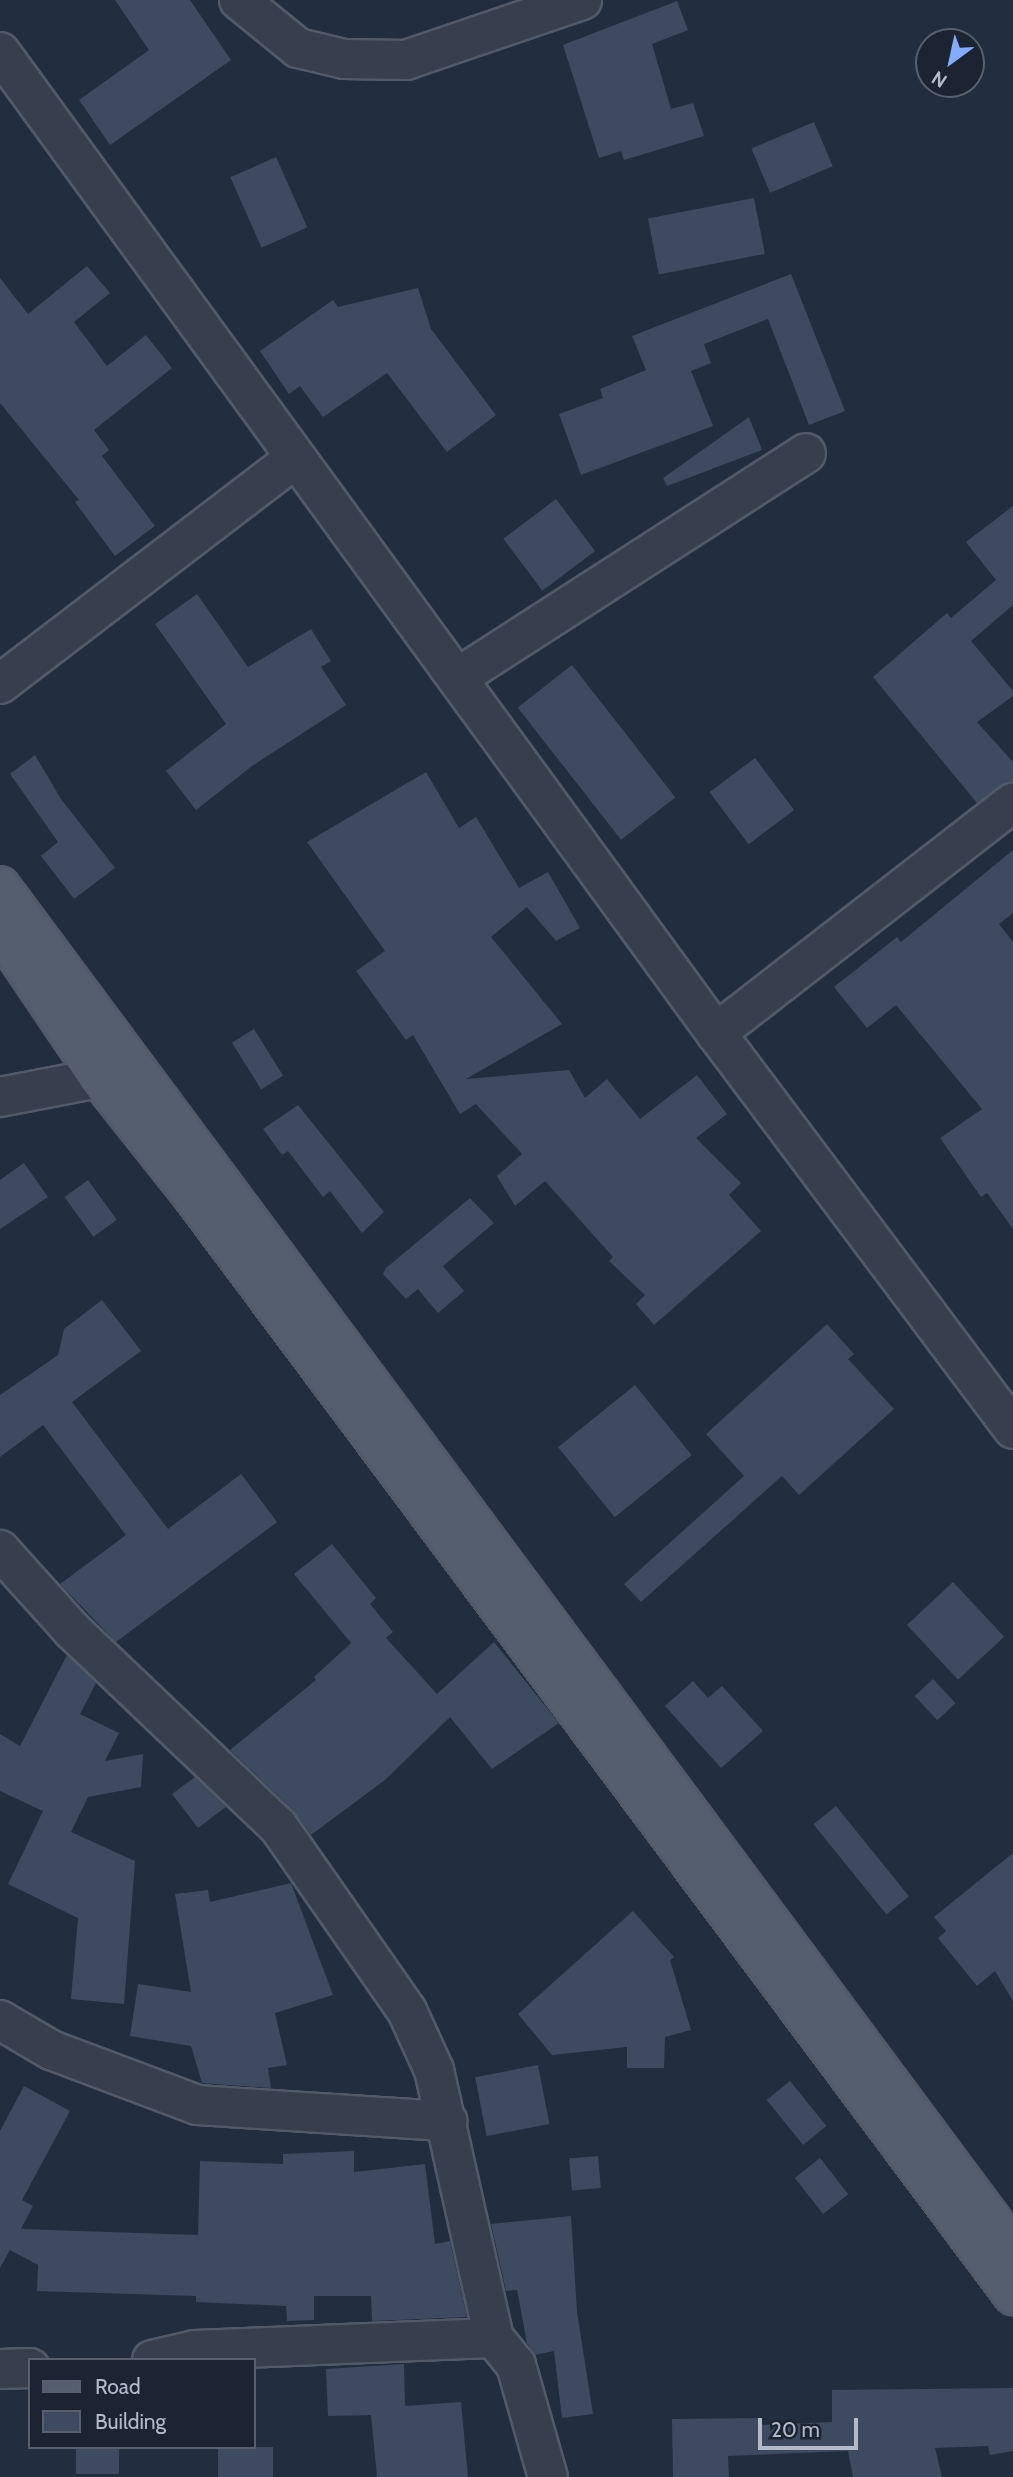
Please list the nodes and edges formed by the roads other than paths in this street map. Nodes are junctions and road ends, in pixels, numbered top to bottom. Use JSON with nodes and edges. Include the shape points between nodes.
{"nodes":[{"id":1,"x":239,"y":0,"type":"edge"},
{"id":2,"x":582,"y":0,"type":"edge"},
{"id":3,"x":0,"y":52,"type":"edge"},
{"id":4,"x":806,"y":453,"type":"dead end"},
{"id":5,"x":296,"y":458,"type":"junction"},
{"id":6,"x":457,"y":678,"type":"junction"},
{"id":7,"x":0,"y":684,"type":"edge"},
{"id":8,"x":1013,"y":803,"type":"edge"},
{"id":9,"x":0,"y":886,"type":"edge"},
{"id":10,"x":5,"y":951,"type":"edge"},
{"id":11,"x":716,"y":1034,"type":"junction"},
{"id":12,"x":99,"y":1078,"type":"junction"},
{"id":13,"x":0,"y":1097,"type":"edge"},
{"id":14,"x":1013,"y":1429,"type":"edge"},
{"id":15,"x":0,"y":1550,"type":"edge"},
{"id":16,"x":662,"y":1802,"type":"junction"},
{"id":17,"x":0,"y":2020,"type":"edge"},
{"id":18,"x":447,"y":2121,"type":"junction"},
{"id":19,"x":1013,"y":2249,"type":"edge"},
{"id":20,"x":1013,"y":2295,"type":"edge"},
{"id":21,"x":494,"y":2338,"type":"junction"},
{"id":22,"x":161,"y":2358,"type":"edge"},
{"id":23,"x":28,"y":2368,"type":"edge"},
{"id":24,"x":0,"y":2370,"type":"edge"},
{"id":25,"x":548,"y":2477,"type":"edge"}],
"edges":[{"from":1,"to":2,"type":"street","via":[[298,48],[344,59],[406,60]]},
{"from":3,"to":5,"type":"street"},
{"from":4,"to":6,"type":"street"},
{"from":5,"to":6,"type":"street"},
{"from":5,"to":7,"type":"street"},
{"from":6,"to":11,"type":"street"},
{"from":8,"to":11,"type":"street"},
{"from":9,"to":16,"type":"main road"},
{"from":10,"to":12,"type":"main road"},
{"from":11,"to":14,"type":"street"},
{"from":12,"to":13,"type":"street"},
{"from":12,"to":16,"type":"main road"},
{"from":15,"to":18,"type":"street","via":[[72,1629],[278,1826],[407,2011],[434,2070]]},
{"from":16,"to":19,"type":"main road"},
{"from":16,"to":20,"type":"main road"},
{"from":17,"to":18,"type":"street","via":[[51,2050],[197,2105]]},
{"from":18,"to":21,"type":"street"},
{"from":21,"to":22,"type":"street","via":[[195,2350]]},
{"from":21,"to":25,"type":"street","via":[[516,2365]]},
{"from":23,"to":24,"type":"street"}]}
